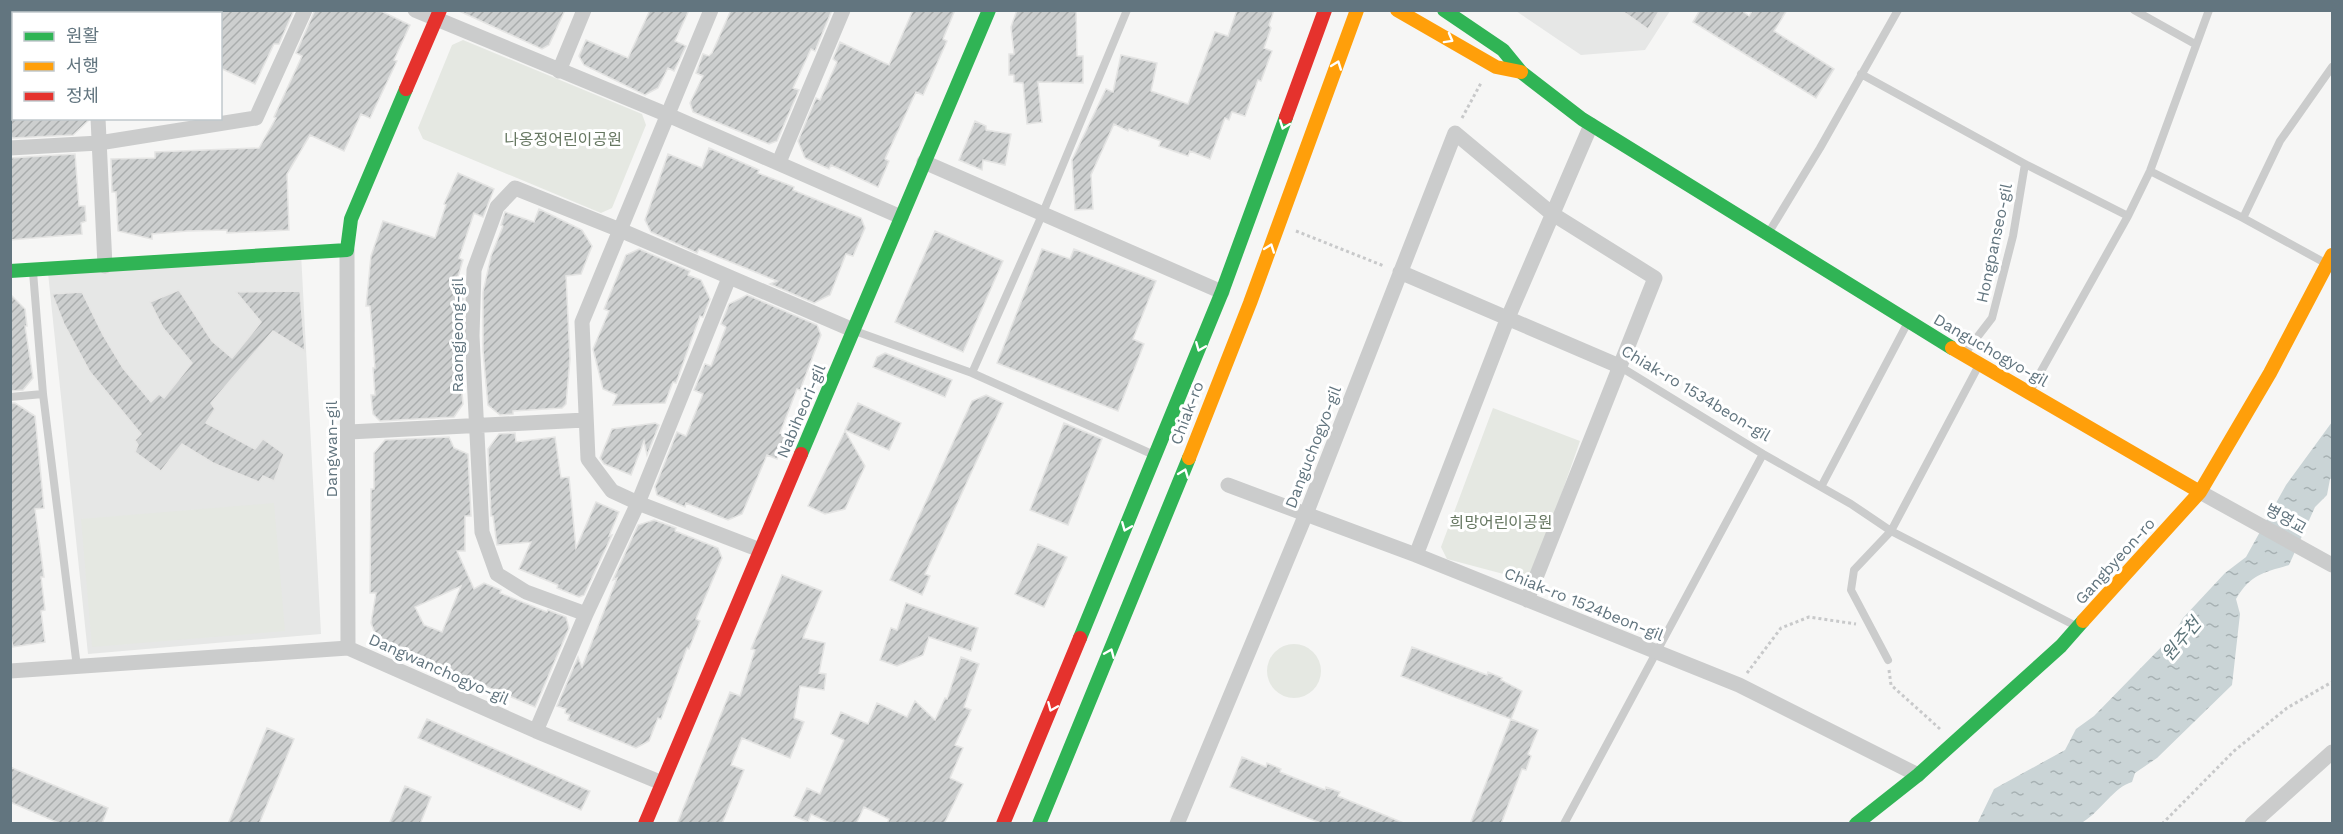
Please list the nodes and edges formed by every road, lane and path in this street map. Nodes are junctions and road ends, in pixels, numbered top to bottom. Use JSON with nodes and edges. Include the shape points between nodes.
{"nodes":[{"id":1,"x":305,"y":10,"type":"edge"},
{"id":2,"x":415,"y":10,"type":"edge"},
{"id":3,"x":584,"y":10,"type":"edge"},
{"id":4,"x":711,"y":10,"type":"edge"},
{"id":5,"x":843,"y":10,"type":"edge"},
{"id":6,"x":989,"y":10,"type":"edge"},
{"id":7,"x":1127,"y":10,"type":"edge"},
{"id":8,"x":1325,"y":10,"type":"edge"},
{"id":9,"x":1356,"y":10,"type":"edge"},
{"id":10,"x":1397,"y":10,"type":"edge"},
{"id":11,"x":1444,"y":10,"type":"edge"},
{"id":12,"x":1898,"y":10,"type":"edge"},
{"id":13,"x":2134,"y":10,"type":"edge"},
{"id":14,"x":2209,"y":10,"type":"edge"},
{"id":15,"x":438,"y":15,"type":"edge"},
{"id":16,"x":2195,"y":44,"type":"junction"},
{"id":17,"x":2332,"y":67,"type":"edge"},
{"id":18,"x":559,"y":71,"type":"junction"},
{"id":19,"x":1521,"y":72,"type":"junction"},
{"id":20,"x":1861,"y":74,"type":"junction"},
{"id":21,"x":1481,"y":83,"type":"dead end"},
{"id":22,"x":668,"y":115,"type":"junction"},
{"id":23,"x":98,"y":120,"type":"edge"},
{"id":24,"x":1591,"y":125,"type":"junction"},
{"id":25,"x":1455,"y":133,"type":"junction"},
{"id":26,"x":99,"y":143,"type":"junction"},
{"id":27,"x":10,"y":148,"type":"edge"},
{"id":28,"x":778,"y":162,"type":"junction"},
{"id":29,"x":924,"y":162,"type":"junction"},
{"id":30,"x":2025,"y":164,"type":"junction"},
{"id":31,"x":2150,"y":171,"type":"junction"},
{"id":32,"x":1551,"y":213,"type":"junction"},
{"id":33,"x":1042,"y":215,"type":"junction"},
{"id":34,"x":2128,"y":216,"type":"junction"},
{"id":35,"x":902,"y":217,"type":"junction"},
{"id":36,"x":2243,"y":218,"type":"junction"},
{"id":37,"x":1279,"y":224,"type":"junction"},
{"id":38,"x":620,"y":230,"type":"junction"},
{"id":39,"x":1768,"y":233,"type":"junction"},
{"id":40,"x":347,"y":250,"type":"junction"},
{"id":41,"x":2330,"y":260,"type":"edge"},
{"id":42,"x":105,"y":266,"type":"junction"},
{"id":43,"x":33,"y":270,"type":"junction"},
{"id":44,"x":10,"y":271,"type":"edge"},
{"id":45,"x":1400,"y":272,"type":"junction"},
{"id":46,"x":729,"y":278,"type":"junction"},
{"id":47,"x":1236,"y":298,"type":"junction"},
{"id":48,"x":1507,"y":320,"type":"junction"},
{"id":49,"x":1908,"y":323,"type":"junction"},
{"id":50,"x":853,"y":330,"type":"junction"},
{"id":51,"x":1964,"y":354,"type":"junction"},
{"id":52,"x":1979,"y":364,"type":"junction"},
{"id":53,"x":1619,"y":366,"type":"junction"},
{"id":54,"x":972,"y":373,"type":"junction"},
{"id":55,"x":2029,"y":392,"type":"junction"},
{"id":56,"x":43,"y":394,"type":"junction"},
{"id":57,"x":10,"y":397,"type":"edge"},
{"id":58,"x":585,"y":420,"type":"junction"},
{"id":59,"x":477,"y":426,"type":"junction"},
{"id":60,"x":349,"y":432,"type":"junction"},
{"id":61,"x":1763,"y":454,"type":"junction"},
{"id":62,"x":1156,"y":456,"type":"junction"},
{"id":63,"x":1228,"y":485,"type":"dead end"},
{"id":64,"x":1821,"y":487,"type":"junction"},
{"id":65,"x":2200,"y":492,"type":"junction"},
{"id":66,"x":638,"y":503,"type":"junction"},
{"id":67,"x":1306,"y":514,"type":"junction"},
{"id":68,"x":1891,"y":531,"type":"junction"},
{"id":69,"x":760,"y":550,"type":"junction"},
{"id":70,"x":1416,"y":555,"type":"junction"},
{"id":71,"x":2332,"y":565,"type":"edge"},
{"id":72,"x":1527,"y":600,"type":"junction"},
{"id":73,"x":586,"y":614,"type":"junction"},
{"id":74,"x":1870,"y":627,"type":"junction"},
{"id":75,"x":2078,"y":627,"type":"junction"},
{"id":76,"x":348,"y":648,"type":"junction"},
{"id":77,"x":1655,"y":653,"type":"junction"},
{"id":78,"x":1888,"y":660,"type":"dead end"},
{"id":79,"x":77,"y":667,"type":"junction"},
{"id":80,"x":10,"y":671,"type":"edge"},
{"id":81,"x":2332,"y":682,"type":"edge"},
{"id":82,"x":1739,"y":685,"type":"junction"},
{"id":83,"x":1891,"y":685,"type":"dead end"},
{"id":84,"x":536,"y":731,"type":"junction"},
{"id":85,"x":1955,"y":742,"type":"junction"},
{"id":86,"x":2332,"y":752,"type":"edge"},
{"id":87,"x":1918,"y":775,"type":"junction"},
{"id":88,"x":662,"y":783,"type":"junction"},
{"id":89,"x":645,"y":824,"type":"edge"},
{"id":90,"x":1003,"y":824,"type":"edge"},
{"id":91,"x":1039,"y":824,"type":"edge"},
{"id":92,"x":1177,"y":824,"type":"edge"},
{"id":93,"x":1564,"y":824,"type":"edge"},
{"id":94,"x":1856,"y":824,"type":"edge"},
{"id":95,"x":2162,"y":824,"type":"edge"},
{"id":96,"x":2252,"y":824,"type":"edge"}],
"edges":[{"from":1,"to":26,"type":"street","via":[[256,118]]},
{"from":2,"to":15,"type":"street"},
{"from":3,"to":18,"type":"street"},
{"from":4,"to":22,"type":"street"},
{"from":5,"to":28,"type":"street"},
{"from":6,"to":29,"type":"street","name":"Nabiheori-gil"},
{"from":7,"to":33,"type":"lane"},
{"from":8,"to":47,"type":"street","name":"Chiak-ro","one_way":true},
{"from":37,"to":9,"type":"street","name":"Chiak-ro","one_way":true},
{"from":10,"to":19,"type":"street","name":"Danguchogyo-gil","one_way":true,"via":[[1496,67]]},
{"from":11,"to":19,"type":"street","name":"Danguchogyo-gil","via":[[1503,50]]},
{"from":12,"to":20,"type":"lane"},
{"from":13,"to":16,"type":"lane"},
{"from":14,"to":16,"type":"lane"},
{"from":15,"to":18,"type":"street"},
{"from":15,"to":40,"type":"street","name":"Dangwan-gil","via":[[351,219]]},
{"from":16,"to":31,"type":"lane"},
{"from":17,"to":36,"type":"lane","via":[[2280,141]]},
{"from":18,"to":22,"type":"street"},
{"from":19,"to":24,"type":"street","name":"Danguchogyo-gil"},
{"from":20,"to":30,"type":"lane","name":"Hongpanseo-gil"},
{"from":20,"to":39,"type":"lane"},
{"from":21,"to":25,"type":"path"},
{"from":22,"to":28,"type":"street"},
{"from":22,"to":38,"type":"street"},
{"from":23,"to":26,"type":"street"},
{"from":24,"to":32,"type":"street"},
{"from":24,"to":39,"type":"street","name":"Danguchogyo-gil"},
{"from":25,"to":32,"type":"street"},
{"from":25,"to":45,"type":"street","name":"Danguchogyo-gil"},
{"from":26,"to":27,"type":"street"},
{"from":26,"to":42,"type":"street"},
{"from":28,"to":35,"type":"street"},
{"from":29,"to":33,"type":"street"},
{"from":29,"to":35,"type":"street","name":"Nabiheori-gil"},
{"from":30,"to":34,"type":"lane","name":"Hongpanseo-gil"},
{"from":30,"to":51,"type":"lane","name":"Hongpanseo-gil","via":[[2013,236],[1992,318]]},
{"from":31,"to":34,"type":"lane"},
{"from":31,"to":36,"type":"lane","name":"Gangbyeon-ro"},
{"from":32,"to":48,"type":"street"},
{"from":32,"to":53,"type":"street","via":[[1655,278]]},
{"from":33,"to":47,"type":"street"},
{"from":33,"to":54,"type":"lane"},
{"from":34,"to":55,"type":"lane"},
{"from":35,"to":50,"type":"street","name":"Nabiheori-gil"},
{"from":36,"to":41,"type":"lane","name":"Gangbyeon-ro"},
{"from":37,"to":45,"type":"path"},
{"from":47,"to":37,"type":"street","name":"Chiak-ro","one_way":true},
{"from":38,"to":46,"type":"street","name":"Raongjeong-gil"},
{"from":38,"to":58,"type":"street","via":[[582,322]]},
{"from":38,"to":59,"type":"street","name":"Raongjeong-gil","via":[[514,188],[497,207],[474,270],[472,336]]},
{"from":39,"to":49,"type":"street","name":"Danguchogyo-gil"},
{"from":40,"to":42,"type":"street"},
{"from":40,"to":60,"type":"street","name":"Dangwan-gil"},
{"from":41,"to":65,"type":"street","name":"Gangbyeon-ro"},
{"from":42,"to":43,"type":"street"},
{"from":43,"to":44,"type":"street"},
{"from":43,"to":56,"type":"lane"},
{"from":45,"to":48,"type":"street","name":"Chiak-ro 1534beon-gil"},
{"from":45,"to":67,"type":"street","name":"Danguchogyo-gil"},
{"from":46,"to":50,"type":"street","name":"Raongjeong-gil"},
{"from":46,"to":66,"type":"street"},
{"from":47,"to":62,"type":"street","name":"Chiak-ro","one_way":true},
{"from":91,"to":47,"type":"street","name":"Chiak-ro","one_way":true,"via":[[1172,504]]},
{"from":48,"to":53,"type":"street","name":"Chiak-ro 1534beon-gil"},
{"from":48,"to":70,"type":"street"},
{"from":49,"to":51,"type":"street","name":"Danguchogyo-gil"},
{"from":49,"to":64,"type":"lane"},
{"from":50,"to":54,"type":"lane","name":"Chiak-ro"},
{"from":50,"to":69,"type":"street","name":"Nabiheori-gil"},
{"from":51,"to":52,"type":"street","name":"Danguchogyo-gil"},
{"from":52,"to":55,"type":"street","name":"Danguchogyo-gil"},
{"from":52,"to":68,"type":"lane"},
{"from":53,"to":61,"type":"lane","name":"Chiak-ro 1534beon-gil"},
{"from":53,"to":72,"type":"street"},
{"from":54,"to":62,"type":"lane","name":"Chiak-ro"},
{"from":55,"to":65,"type":"street","name":"Danguchogyo-gil"},
{"from":56,"to":57,"type":"lane"},
{"from":56,"to":79,"type":"lane"},
{"from":58,"to":59,"type":"street"},
{"from":58,"to":66,"type":"street","via":[[588,459],[612,491]]},
{"from":59,"to":60,"type":"street"},
{"from":59,"to":73,"type":"street","name":"Raongjeong-gil","via":[[482,532],[497,574],[526,592]]},
{"from":60,"to":76,"type":"street","name":"Dangwan-gil"},
{"from":61,"to":64,"type":"lane","name":"Chiak-ro 1534beon-gil"},
{"from":61,"to":77,"type":"lane"},
{"from":62,"to":90,"type":"street","name":"Chiak-ro","one_way":true},
{"from":63,"to":67,"type":"street","name":"Chiak-ro 1524beon-gil"},
{"from":64,"to":68,"type":"lane","name":"Chiak-ro 1534beon-gil"},
{"from":65,"to":71,"type":"street","name":"병영교"},
{"from":65,"to":75,"type":"street","name":"Gangbyeon-ro"},
{"from":66,"to":69,"type":"street"},
{"from":66,"to":73,"type":"street"},
{"from":67,"to":70,"type":"street","name":"Chiak-ro 1524beon-gil"},
{"from":67,"to":92,"type":"street","name":"Danguchogyo-gil"},
{"from":68,"to":74,"type":"lane","via":[[1854,570],[1851,590]]},
{"from":68,"to":75,"type":"lane","name":"Chiak-ro 1534beon-gil"},
{"from":69,"to":88,"type":"street","name":"Nabiheori-gil"},
{"from":70,"to":72,"type":"street","name":"Chiak-ro 1524beon-gil"},
{"from":72,"to":77,"type":"street","name":"Chiak-ro 1524beon-gil"},
{"from":73,"to":84,"type":"street"},
{"from":74,"to":78,"type":"lane"},
{"from":74,"to":82,"type":"path","via":[[1809,617],[1781,628]]},
{"from":75,"to":85,"type":"street","name":"Gangbyeon-ro"},
{"from":76,"to":79,"type":"street","name":"Dangwanchogyo-gil"},
{"from":76,"to":84,"type":"street","name":"Dangwanchogyo-gil"},
{"from":77,"to":82,"type":"street","name":"Chiak-ro 1524beon-gil"},
{"from":77,"to":93,"type":"lane"},
{"from":79,"to":80,"type":"street","name":"Dangwanchogyo-gil"},
{"from":81,"to":95,"type":"path","via":[[2287,708],[2234,751]]},
{"from":82,"to":87,"type":"street","name":"Chiak-ro 1524beon-gil"},
{"from":83,"to":85,"type":"path"},
{"from":84,"to":88,"type":"street","name":"Dangwanchogyo-gil"},
{"from":85,"to":87,"type":"street","name":"Gangbyeon-ro"},
{"from":86,"to":96,"type":"street"},
{"from":87,"to":94,"type":"street","name":"Gangbyeon-ro"},
{"from":88,"to":89,"type":"street","name":"Nabiheori-gil"}]}
